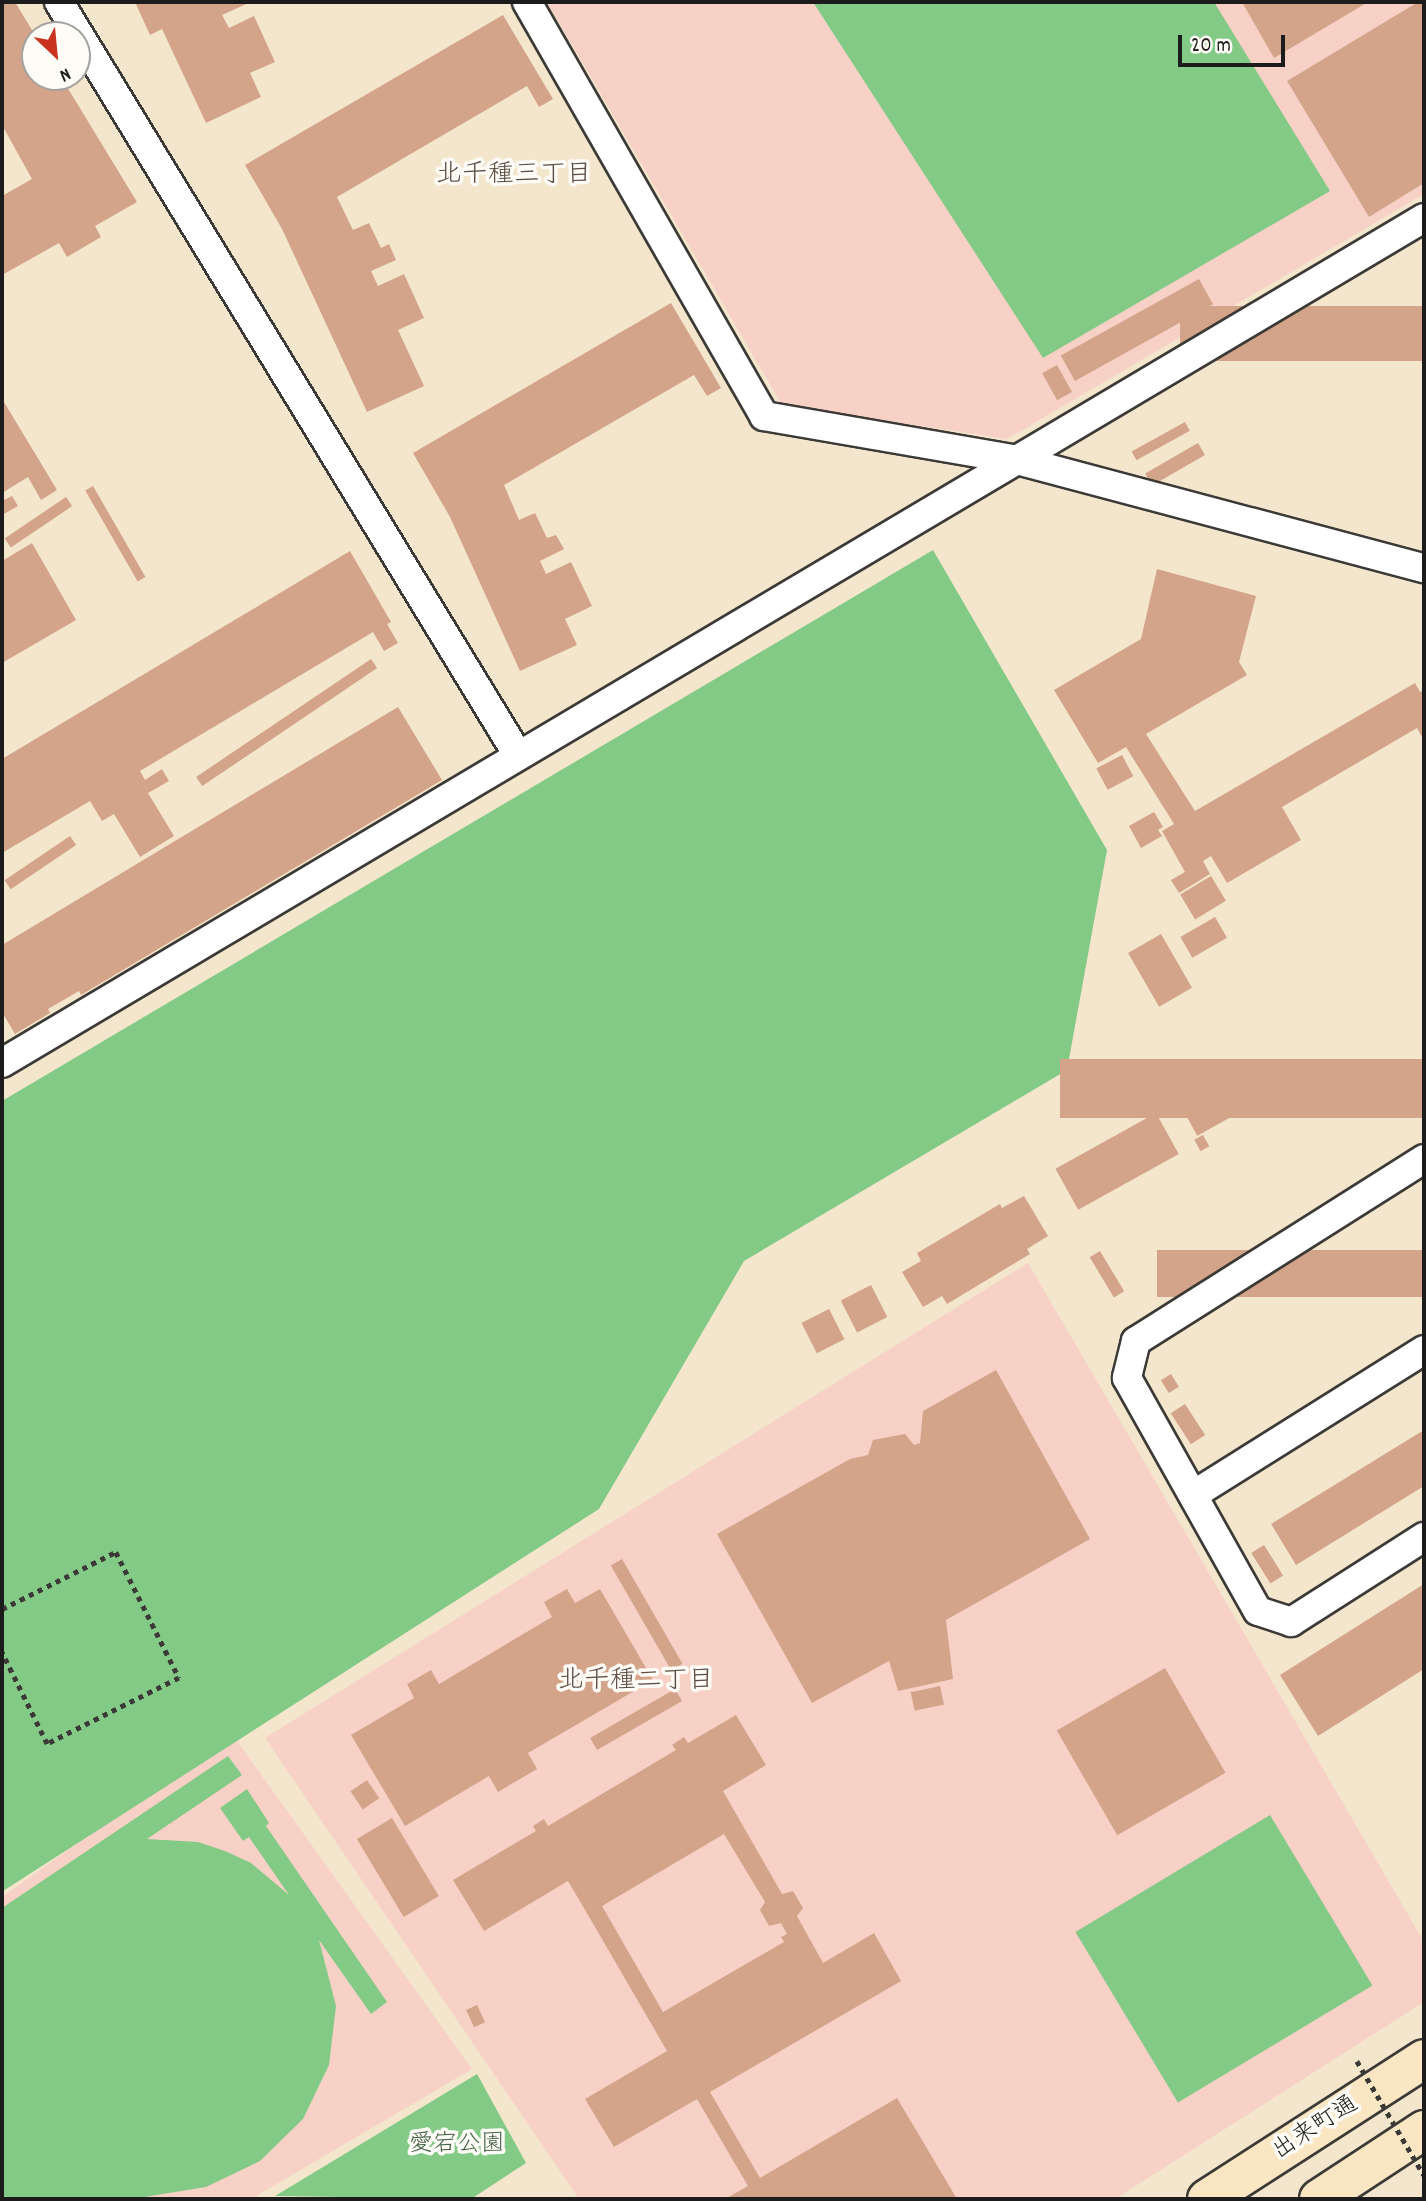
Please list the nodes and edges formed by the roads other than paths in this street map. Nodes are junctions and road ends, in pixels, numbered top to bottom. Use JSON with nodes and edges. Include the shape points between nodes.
{"nodes":[{"id":1,"x":59,"y":2,"type":"edge"},
{"id":2,"x":527,"y":2,"type":"edge"},
{"id":3,"x":1424,"y":218,"type":"edge"},
{"id":4,"x":1013,"y":459,"type":"junction"},
{"id":5,"x":1424,"y":568,"type":"edge"},
{"id":6,"x":518,"y":755,"type":"junction"},
{"id":7,"x":2,"y":1063,"type":"edge"},
{"id":8,"x":1424,"y":1159,"type":"edge"},
{"id":9,"x":1424,"y":1350,"type":"edge"},
{"id":10,"x":1193,"y":1495,"type":"junction"},
{"id":11,"x":1424,"y":1537,"type":"edge"},
{"id":12,"x":1424,"y":2059,"type":"edge"},
{"id":13,"x":1424,"y":2130,"type":"edge"},
{"id":14,"x":1207,"y":2199,"type":"edge"},
{"id":15,"x":1320,"y":2199,"type":"edge"}],
"edges":[{"from":1,"to":6,"type":"street"},
{"from":2,"to":4,"type":"street","via":[[764,416]]},
{"from":3,"to":4,"type":"street"},
{"from":4,"to":5,"type":"street"},
{"from":4,"to":6,"type":"street"},
{"from":6,"to":7,"type":"street"},
{"from":8,"to":10,"type":"street","via":[[1136,1341],[1127,1378]]},
{"from":9,"to":10,"type":"street"},
{"from":10,"to":11,"type":"street","via":[[1258,1611],[1291,1622]]},
{"from":12,"to":14,"type":"main road","name":"出来町通"},
{"from":13,"to":15,"type":"main road"}]}
